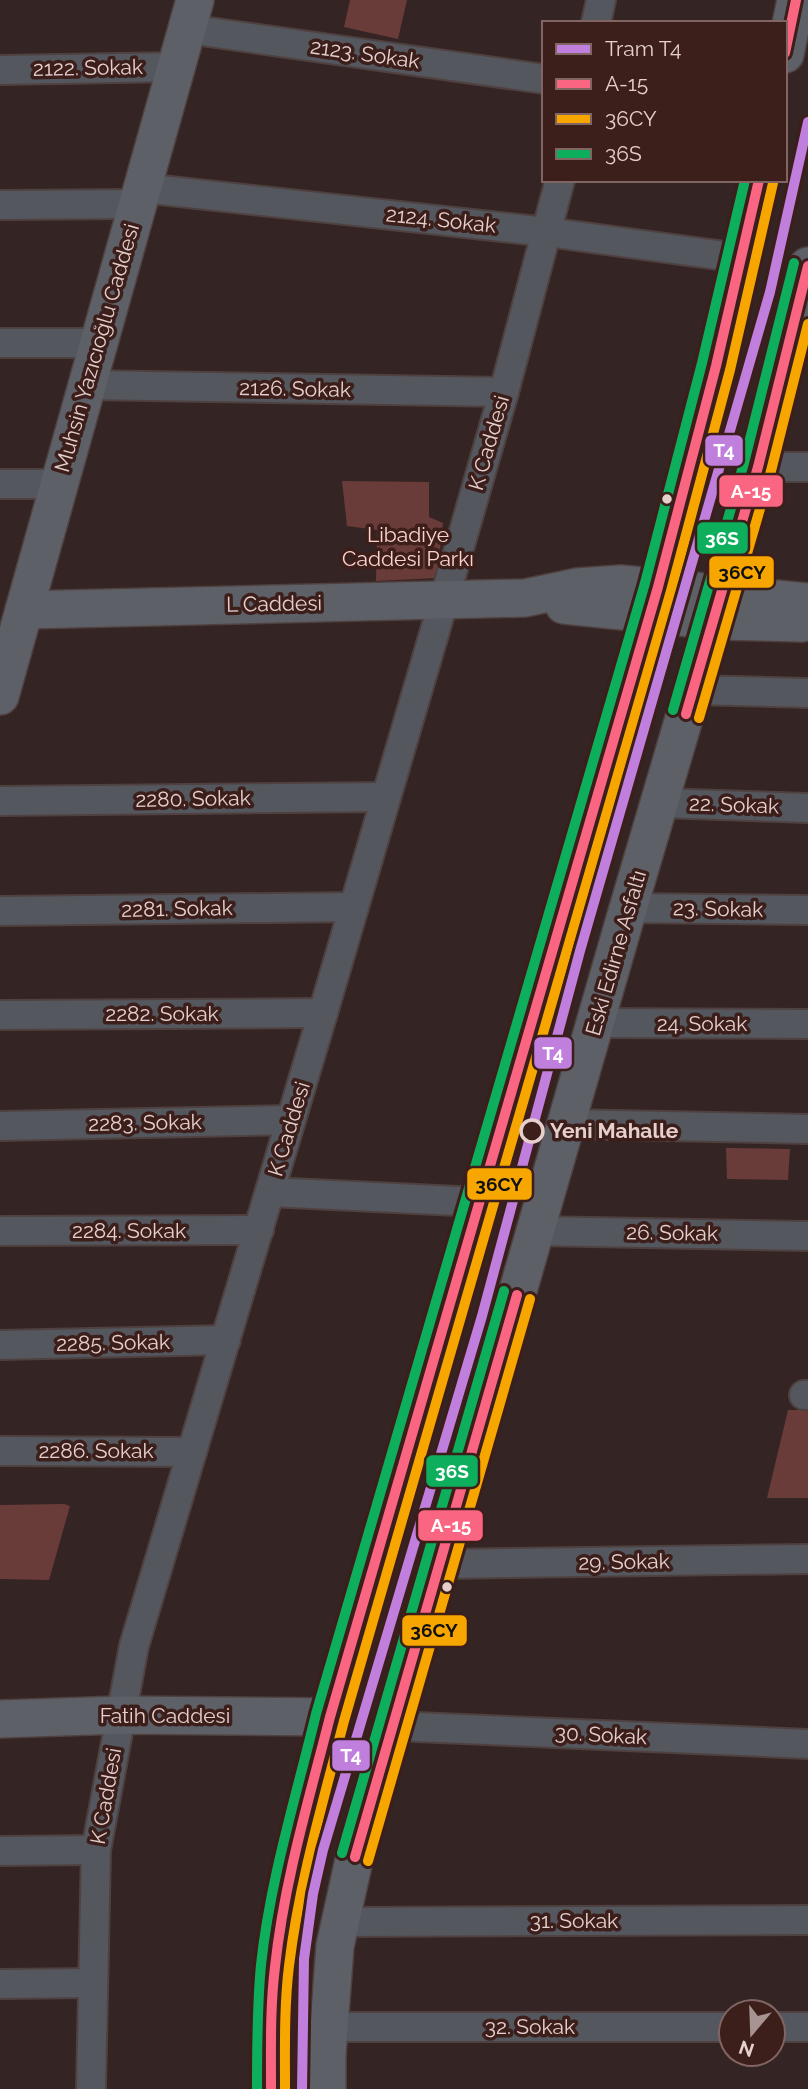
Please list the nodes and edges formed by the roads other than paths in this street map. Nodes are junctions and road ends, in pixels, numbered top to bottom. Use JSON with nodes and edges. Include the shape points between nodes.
{"nodes":[{"id":1,"x":601,"y":0,"type":"edge"},
{"id":2,"x":796,"y":0,"type":"edge"},
{"id":3,"x":191,"y":14,"type":"edge"},
{"id":4,"x":596,"y":21,"type":"edge"},
{"id":5,"x":787,"y":44,"type":"edge"},
{"id":6,"x":176,"y":67,"type":"junction"},
{"id":7,"x":0,"y":70,"type":"edge"},
{"id":8,"x":542,"y":79,"type":"edge"},
{"id":9,"x":559,"y":182,"type":"edge"},
{"id":10,"x":759,"y":182,"type":"edge"},
{"id":11,"x":140,"y":196,"type":"junction"},
{"id":12,"x":0,"y":205,"type":"edge"},
{"id":13,"x":547,"y":232,"type":"junction"},
{"id":14,"x":740,"y":258,"type":"junction"},
{"id":15,"x":808,"y":266,"type":"edge"},
{"id":16,"x":800,"y":333,"type":"edge"},
{"id":17,"x":0,"y":343,"type":"edge"},
{"id":18,"x":99,"y":343,"type":"junction"},
{"id":19,"x":86,"y":386,"type":"junction"},
{"id":20,"x":504,"y":392,"type":"junction"},
{"id":21,"x":758,"y":467,"type":"junction"},
{"id":22,"x":808,"y":467,"type":"edge"},
{"id":23,"x":0,"y":484,"type":"edge"},
{"id":24,"x":59,"y":484,"type":"junction"},
{"id":25,"x":443,"y":600,"type":"junction"},
{"id":26,"x":654,"y":600,"type":"junction"},
{"id":27,"x":808,"y":601,"type":"edge"},
{"id":28,"x":718,"y":606,"type":"junction"},
{"id":29,"x":808,"y":623,"type":"edge"},
{"id":30,"x":13,"y":629,"type":"edge"},
{"id":31,"x":693,"y":690,"type":"junction"},
{"id":32,"x":808,"y":693,"type":"edge"},
{"id":33,"x":0,"y":696,"type":"edge"},
{"id":34,"x":386,"y":797,"type":"junction"},
{"id":35,"x":0,"y":802,"type":"edge"},
{"id":36,"x":660,"y":803,"type":"junction"},
{"id":37,"x":808,"y":808,"type":"edge"},
{"id":38,"x":354,"y":907,"type":"junction"},
{"id":39,"x":629,"y":908,"type":"junction"},
{"id":40,"x":808,"y":910,"type":"edge"},
{"id":41,"x":0,"y":911,"type":"edge"},
{"id":42,"x":323,"y":1013,"type":"junction"},
{"id":43,"x":0,"y":1015,"type":"edge"},
{"id":44,"x":596,"y":1023,"type":"junction"},
{"id":45,"x":808,"y":1024,"type":"edge"},
{"id":46,"x":291,"y":1120,"type":"junction"},
{"id":47,"x":567,"y":1124,"type":"junction"},
{"id":48,"x":0,"y":1126,"type":"edge"},
{"id":49,"x":808,"y":1129,"type":"edge"},
{"id":50,"x":270,"y":1192,"type":"junction"},
{"id":51,"x":479,"y":1202,"type":"junction"},
{"id":52,"x":259,"y":1230,"type":"junction"},
{"id":53,"x":0,"y":1231,"type":"edge"},
{"id":54,"x":536,"y":1231,"type":"junction"},
{"id":55,"x":808,"y":1236,"type":"edge"},
{"id":56,"x":226,"y":1340,"type":"junction"},
{"id":57,"x":0,"y":1345,"type":"edge"},
{"id":58,"x":0,"y":1451,"type":"edge"},
{"id":59,"x":192,"y":1452,"type":"junction"},
{"id":60,"x":808,"y":1559,"type":"edge"},
{"id":61,"x":440,"y":1564,"type":"junction"},
{"id":62,"x":121,"y":1715,"type":"junction"},
{"id":63,"x":330,"y":1717,"type":"junction"},
{"id":64,"x":0,"y":1719,"type":"edge"},
{"id":65,"x":393,"y":1726,"type":"junction"},
{"id":66,"x":808,"y":1744,"type":"edge"},
{"id":67,"x":96,"y":1850,"type":"junction"},
{"id":68,"x":0,"y":1852,"type":"edge"},
{"id":69,"x":808,"y":1920,"type":"edge"},
{"id":70,"x":341,"y":1922,"type":"junction"},
{"id":71,"x":92,"y":1983,"type":"junction"},
{"id":72,"x":0,"y":1984,"type":"edge"},
{"id":73,"x":329,"y":2027,"type":"junction"},
{"id":74,"x":717,"y":2027,"type":"edge"},
{"id":75,"x":787,"y":2027,"type":"edge"},
{"id":76,"x":808,"y":2027,"type":"edge"},
{"id":77,"x":91,"y":2089,"type":"edge"},
{"id":78,"x":271,"y":2089,"type":"edge"},
{"id":79,"x":327,"y":2089,"type":"edge"}],
"edges":[{"from":1,"to":4,"type":"street"},
{"from":2,"to":5,"type":"main road"},
{"from":3,"to":6,"type":"main road","name":"Muhsin Yazıcıoğlu Caddesi"},
{"from":3,"to":8,"type":"street","name":"2123. Sokak"},
{"from":6,"to":7,"type":"street","name":"2122. Sokak"},
{"from":6,"to":11,"type":"main road","name":"Muhsin Yazıcıoğlu Caddesi"},
{"from":9,"to":13,"type":"street","name":"K Caddesi"},
{"from":10,"to":14,"type":"main road"},
{"from":11,"to":12,"type":"street","name":"2124. Sokak"},
{"from":11,"to":13,"type":"street","name":"2124. Sokak"},
{"from":11,"to":18,"type":"main road","name":"Muhsin Yazıcıoğlu Caddesi"},
{"from":13,"to":14,"type":"street","name":"2124. Sokak"},
{"from":13,"to":20,"type":"street","name":"K Caddesi"},
{"from":14,"to":26,"type":"main road"},
{"from":15,"to":16,"type":"main road","name":"Eski Edirne Asfaltı"},
{"from":16,"to":21,"type":"main road","name":"Eski Edirne Asfaltı"},
{"from":17,"to":18,"type":"street"},
{"from":18,"to":19,"type":"main road","name":"Muhsin Yazıcıoğlu Caddesi"},
{"from":19,"to":20,"type":"street","name":"2126. Sokak"},
{"from":19,"to":24,"type":"main road","name":"Muhsin Yazıcıoğlu Caddesi"},
{"from":20,"to":25,"type":"street","name":"K Caddesi"},
{"from":21,"to":22,"type":"street"},
{"from":21,"to":28,"type":"main road","name":"Eski Edirne Asfaltı"},
{"from":23,"to":24,"type":"street"},
{"from":24,"to":30,"type":"main road","name":"Muhsin Yazıcıoğlu Caddesi"},
{"from":25,"to":26,"type":"main road","name":"L Caddesi","via":[[524,598],[621,584]]},
{"from":25,"to":30,"type":"main road","name":"L Caddesi"},
{"from":25,"to":34,"type":"street","name":"K Caddesi"},
{"from":26,"to":28,"type":"main road","name":"L Caddesi"},
{"from":26,"to":51,"type":"main road"},
{"from":27,"to":28,"type":"main road"},
{"from":28,"to":29,"type":"main road"},
{"from":28,"to":31,"type":"main road","name":"Eski Edirne Asfaltı"},
{"from":30,"to":33,"type":"main road","name":"Muhsin Yazıcıoğlu Caddesi"},
{"from":31,"to":32,"type":"street"},
{"from":31,"to":36,"type":"main road","name":"Eski Edirne Asfaltı"},
{"from":34,"to":35,"type":"street","name":"2280. Sokak"},
{"from":34,"to":38,"type":"street","name":"K Caddesi"},
{"from":36,"to":37,"type":"street","name":"22. Sokak"},
{"from":36,"to":39,"type":"main road","name":"Eski Edirne Asfaltı"},
{"from":38,"to":41,"type":"street","name":"2281. Sokak"},
{"from":38,"to":42,"type":"street","name":"K Caddesi"},
{"from":39,"to":40,"type":"street","name":"23. Sokak"},
{"from":39,"to":44,"type":"main road","name":"Eski Edirne Asfaltı"},
{"from":42,"to":43,"type":"street","name":"2282. Sokak"},
{"from":42,"to":46,"type":"street","name":"K Caddesi"},
{"from":44,"to":45,"type":"street","name":"24. Sokak"},
{"from":44,"to":47,"type":"main road","name":"Eski Edirne Asfaltı"},
{"from":46,"to":48,"type":"street","name":"2283. Sokak"},
{"from":46,"to":50,"type":"street","name":"K Caddesi"},
{"from":47,"to":49,"type":"street"},
{"from":47,"to":54,"type":"main road","name":"Eski Edirne Asfaltı"},
{"from":50,"to":51,"type":"street"},
{"from":50,"to":52,"type":"street","name":"K Caddesi"},
{"from":51,"to":63,"type":"main road"},
{"from":52,"to":53,"type":"street","name":"2284. Sokak"},
{"from":52,"to":56,"type":"street","name":"K Caddesi"},
{"from":54,"to":55,"type":"street","name":"26. Sokak"},
{"from":54,"to":61,"type":"main road","name":"Eski Edirne Asfaltı"},
{"from":56,"to":57,"type":"street","name":"2285. Sokak"},
{"from":56,"to":59,"type":"street","name":"K Caddesi"},
{"from":58,"to":59,"type":"street","name":"2286. Sokak"},
{"from":59,"to":62,"type":"street","name":"K Caddesi","via":[[134,1646]]},
{"from":60,"to":61,"type":"street","name":"29. Sokak"},
{"from":61,"to":65,"type":"main road","name":"Eski Edirne Asfaltı"},
{"from":62,"to":63,"type":"main road","name":"Fatih Caddesi"},
{"from":62,"to":64,"type":"main road","name":"Fatih Caddesi"},
{"from":62,"to":67,"type":"street","name":"K Caddesi"},
{"from":63,"to":78,"type":"main road","via":[[277,1953]]},
{"from":65,"to":66,"type":"street","name":"30. Sokak"},
{"from":65,"to":70,"type":"main road","name":"Eski Edirne Asfaltı"},
{"from":67,"to":68,"type":"street"},
{"from":67,"to":71,"type":"street","name":"K Caddesi"},
{"from":69,"to":70,"type":"street","name":"31. Sokak"},
{"from":70,"to":73,"type":"main road","name":"Eski Edirne Asfaltı"},
{"from":71,"to":72,"type":"street"},
{"from":71,"to":77,"type":"street","name":"K Caddesi"},
{"from":73,"to":74,"type":"street","name":"32. Sokak"},
{"from":73,"to":79,"type":"main road","name":"Eski Edirne Asfaltı"},
{"from":75,"to":76,"type":"street"}]}
